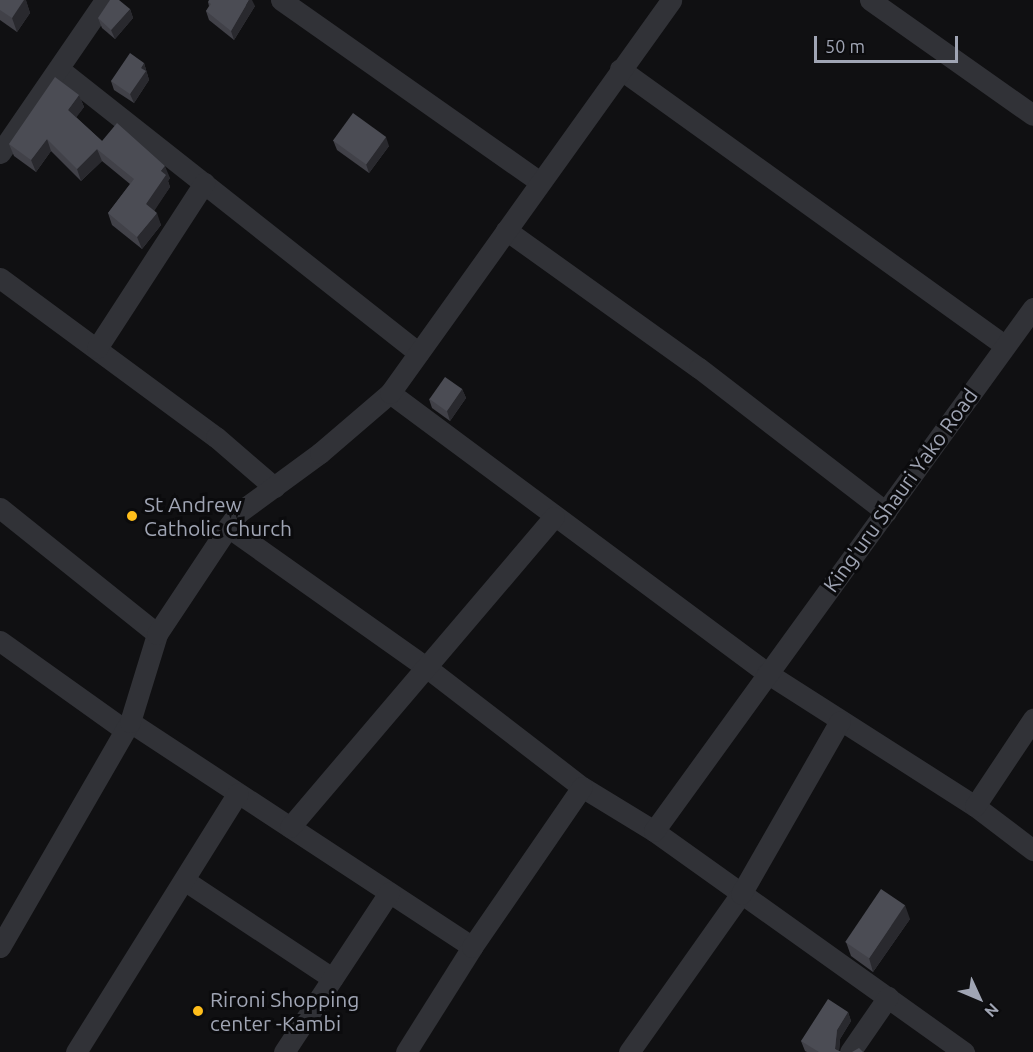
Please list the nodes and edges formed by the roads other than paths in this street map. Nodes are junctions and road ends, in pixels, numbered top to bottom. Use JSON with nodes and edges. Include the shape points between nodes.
{"nodes":[{"id":1,"x":105,"y":0,"type":"edge"},
{"id":2,"x":281,"y":0,"type":"edge"},
{"id":3,"x":671,"y":0,"type":"edge"},
{"id":4,"x":870,"y":0,"type":"edge"},
{"id":5,"x":59,"y":69,"type":"junction"},
{"id":6,"x":620,"y":69,"type":"junction"},
{"id":7,"x":1033,"y":115,"type":"edge"},
{"id":8,"x":4,"y":140,"type":"edge"},
{"id":9,"x":540,"y":182,"type":"junction"},
{"id":10,"x":204,"y":183,"type":"junction"},
{"id":11,"x":506,"y":230,"type":"junction"},
{"id":12,"x":0,"y":278,"type":"edge"},
{"id":13,"x":1033,"y":308,"type":"edge"},
{"id":14,"x":1004,"y":345,"type":"junction"},
{"id":15,"x":97,"y":348,"type":"junction"},
{"id":16,"x":418,"y":353,"type":"junction"},
{"id":17,"x":390,"y":393,"type":"junction"},
{"id":18,"x":274,"y":487,"type":"junction"},
{"id":19,"x":0,"y":508,"type":"edge"},
{"id":20,"x":886,"y":512,"type":"junction"},
{"id":21,"x":554,"y":517,"type":"junction"},
{"id":22,"x":228,"y":527,"type":"junction"},
{"id":23,"x":158,"y":634,"type":"junction"},
{"id":24,"x":0,"y":641,"type":"edge"},
{"id":25,"x":426,"y":667,"type":"junction"},
{"id":26,"x":767,"y":673,"type":"junction"},
{"id":27,"x":1033,"y":719,"type":"edge"},
{"id":28,"x":840,"y":721,"type":"junction"},
{"id":29,"x":127,"y":726,"type":"junction"},
{"id":30,"x":582,"y":787,"type":"junction"},
{"id":31,"x":238,"y":793,"type":"junction"},
{"id":32,"x":975,"y":806,"type":"junction"},
{"id":33,"x":290,"y":827,"type":"junction"},
{"id":34,"x":654,"y":831,"type":"junction"},
{"id":35,"x":1033,"y":850,"type":"edge"},
{"id":36,"x":184,"y":880,"type":"junction"},
{"id":37,"x":389,"y":893,"type":"junction"},
{"id":38,"x":741,"y":894,"type":"junction"},
{"id":39,"x":0,"y":947,"type":"edge"},
{"id":40,"x":472,"y":947,"type":"junction"},
{"id":41,"x":332,"y":978,"type":"junction"},
{"id":42,"x":888,"y":997,"type":"junction"},
{"id":43,"x":76,"y":1052,"type":"edge"},
{"id":44,"x":284,"y":1052,"type":"edge"},
{"id":45,"x":406,"y":1052,"type":"edge"},
{"id":46,"x":629,"y":1052,"type":"edge"},
{"id":47,"x":850,"y":1052,"type":"edge"},
{"id":48,"x":964,"y":1052,"type":"edge"}],
"edges":[{"from":1,"to":5,"type":"street"},
{"from":2,"to":9,"type":"street"},
{"from":3,"to":6,"type":"street"},
{"from":4,"to":7,"type":"street"},
{"from":5,"to":8,"type":"street"},
{"from":5,"to":10,"type":"street"},
{"from":6,"to":9,"type":"street"},
{"from":6,"to":14,"type":"street"},
{"from":9,"to":11,"type":"street"},
{"from":10,"to":15,"type":"street"},
{"from":10,"to":16,"type":"street"},
{"from":11,"to":16,"type":"street"},
{"from":11,"to":20,"type":"street","via":[[699,368]]},
{"from":12,"to":15,"type":"street"},
{"from":13,"to":14,"type":"street","name":"King'uru Shauri Yako Road"},
{"from":14,"to":20,"type":"street","name":"King'uru Shauri Yako Road"},
{"from":15,"to":18,"type":"street","via":[[216,437]]},
{"from":16,"to":17,"type":"street"},
{"from":17,"to":18,"type":"street"},
{"from":17,"to":21,"type":"street"},
{"from":18,"to":22,"type":"street","via":[[238,513]]},
{"from":19,"to":23,"type":"street"},
{"from":20,"to":26,"type":"street","name":"King'uru Shauri Yako Road"},
{"from":21,"to":25,"type":"street"},
{"from":21,"to":26,"type":"street"},
{"from":22,"to":23,"type":"street"},
{"from":22,"to":25,"type":"street"},
{"from":23,"to":29,"type":"street"},
{"from":24,"to":29,"type":"street"},
{"from":25,"to":30,"type":"street"},
{"from":25,"to":33,"type":"street"},
{"from":26,"to":28,"type":"street"},
{"from":26,"to":34,"type":"street","name":"King'uru Shauri Yako Road"},
{"from":27,"to":32,"type":"street"},
{"from":28,"to":32,"type":"street"},
{"from":28,"to":38,"type":"street"},
{"from":29,"to":31,"type":"street"},
{"from":29,"to":39,"type":"street"},
{"from":30,"to":34,"type":"street"},
{"from":30,"to":40,"type":"street"},
{"from":31,"to":33,"type":"street"},
{"from":31,"to":36,"type":"street"},
{"from":32,"to":35,"type":"street"},
{"from":33,"to":37,"type":"street"},
{"from":34,"to":38,"type":"street"},
{"from":36,"to":41,"type":"street"},
{"from":36,"to":43,"type":"street"},
{"from":37,"to":40,"type":"street"},
{"from":37,"to":41,"type":"street"},
{"from":38,"to":42,"type":"street"},
{"from":38,"to":46,"type":"street"},
{"from":40,"to":45,"type":"street"},
{"from":41,"to":44,"type":"street"},
{"from":42,"to":47,"type":"street"},
{"from":42,"to":48,"type":"street"}]}
